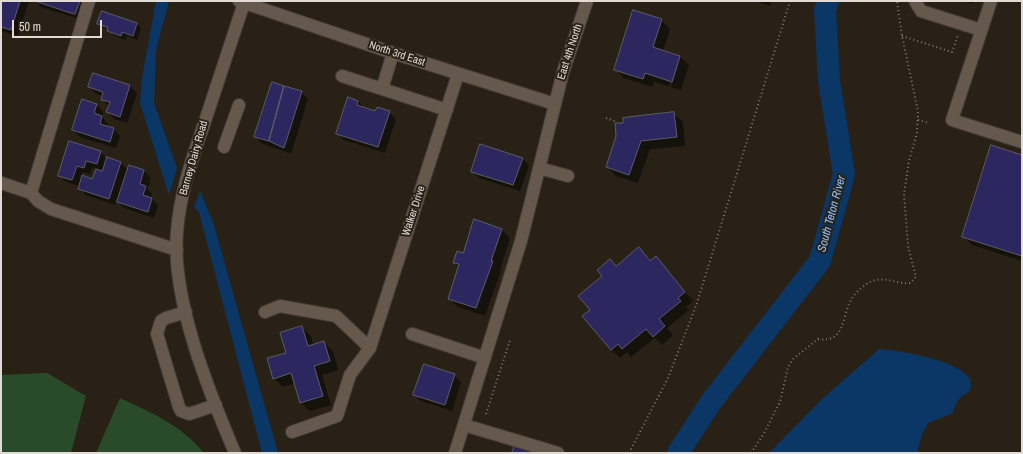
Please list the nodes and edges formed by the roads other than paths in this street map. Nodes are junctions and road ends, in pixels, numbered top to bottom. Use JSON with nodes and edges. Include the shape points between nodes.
{"nodes":[{"id":1,"x":89,"y":1,"type":"edge"},
{"id":2,"x":587,"y":1,"type":"edge"},
{"id":3,"x":991,"y":1,"type":"edge"},
{"id":4,"x":242,"y":2,"type":"edge"},
{"id":5,"x":918,"y":6,"type":"edge"},
{"id":6,"x":981,"y":30,"type":"junction"},
{"id":7,"x":393,"y":53,"type":"junction"},
{"id":8,"x":458,"y":74,"type":"junction"},
{"id":9,"x":342,"y":76,"type":"dead end"},
{"id":10,"x":382,"y":89,"type":"junction"},
{"id":11,"x":555,"y":104,"type":"junction"},
{"id":12,"x":239,"y":105,"type":"dead end"},
{"id":13,"x":446,"y":110,"type":"junction"},
{"id":14,"x":1022,"y":142,"type":"edge"},
{"id":15,"x":224,"y":147,"type":"dead end"},
{"id":16,"x":539,"y":168,"type":"junction"},
{"id":17,"x":568,"y":176,"type":"dead end"},
{"id":18,"x":1,"y":183,"type":"edge"},
{"id":19,"x":31,"y":192,"type":"junction"},
{"id":20,"x":177,"y":250,"type":"junction"},
{"id":21,"x":186,"y":312,"type":"junction"},
{"id":22,"x":265,"y":312,"type":"dead end"},
{"id":23,"x":412,"y":334,"type":"dead end"},
{"id":24,"x":370,"y":348,"type":"junction"},
{"id":25,"x":485,"y":358,"type":"junction"},
{"id":26,"x":216,"y":405,"type":"junction"},
{"id":27,"x":464,"y":425,"type":"junction"},
{"id":28,"x":292,"y":432,"type":"dead end"},
{"id":29,"x":235,"y":453,"type":"edge"},
{"id":30,"x":455,"y":453,"type":"edge"},
{"id":31,"x":558,"y":453,"type":"edge"}],
"edges":[{"from":1,"to":19,"type":"street"},
{"from":2,"to":11,"type":"street","name":"East 4th North"},
{"from":3,"to":6,"type":"street"},
{"from":4,"to":7,"type":"street","name":"North 3rd East"},
{"from":4,"to":20,"type":"street","name":"Barney Dairy Road","via":[[188,170],[179,214]]},
{"from":5,"to":6,"type":"street"},
{"from":6,"to":14,"type":"street","via":[[952,120]]},
{"from":7,"to":8,"type":"street","name":"North 3rd East"},
{"from":7,"to":10,"type":"street"},
{"from":8,"to":11,"type":"street","name":"North 3rd East"},
{"from":8,"to":13,"type":"street","name":"Walker Drive"},
{"from":9,"to":10,"type":"street"},
{"from":10,"to":13,"type":"street"},
{"from":11,"to":16,"type":"street","name":"East 4th North"},
{"from":12,"to":15,"type":"street"},
{"from":13,"to":24,"type":"street","name":"Walker Drive"},
{"from":16,"to":17,"type":"street"},
{"from":16,"to":25,"type":"street","name":"East 4th North","via":[[521,241]]},
{"from":18,"to":19,"type":"street"},
{"from":19,"to":20,"type":"street","via":[[38,201],[51,209]]},
{"from":20,"to":21,"type":"street","name":"Barney Dairy Road"},
{"from":21,"to":26,"type":"street","name":"Barney Dairy Road"},
{"from":21,"to":26,"type":"street","via":[[166,318],[158,328],[157,334],[179,407],[181,411],[189,414]]},
{"from":22,"to":24,"type":"street","via":[[280,306],[336,316]]},
{"from":23,"to":25,"type":"street"},
{"from":24,"to":28,"type":"street","name":"Walker Drive","via":[[350,375],[337,416]]},
{"from":25,"to":27,"type":"street","name":"East 4th North"},
{"from":26,"to":29,"type":"street","name":"Barney Dairy Road"},
{"from":27,"to":30,"type":"street","name":"East 4th North"},
{"from":27,"to":31,"type":"street"}]}
